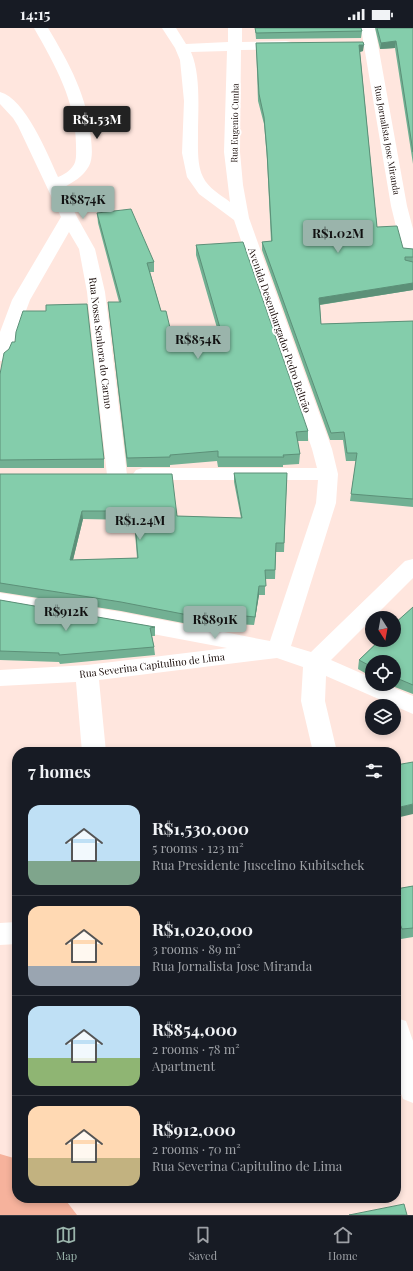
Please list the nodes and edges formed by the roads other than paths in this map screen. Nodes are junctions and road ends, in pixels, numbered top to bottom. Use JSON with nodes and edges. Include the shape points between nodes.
{"nodes":[{"id":1,"x":41,"y":28,"type":"edge"},
{"id":2,"x":169,"y":28,"type":"edge"},
{"id":3,"x":235,"y":28,"type":"edge"},
{"id":4,"x":368,"y":28,"type":"edge"},
{"id":5,"x":296,"y":44,"type":"edge"},
{"id":6,"x":235,"y":45,"type":"junction"},
{"id":7,"x":182,"y":48,"type":"junction"},
{"id":8,"x":0,"y":96,"type":"edge"},
{"id":9,"x":55,"y":186,"type":"junction"},
{"id":10,"x":69,"y":217,"type":"junction"},
{"id":11,"x":241,"y":218,"type":"junction"},
{"id":12,"x":410,"y":251,"type":"edge"},
{"id":13,"x":0,"y":356,"type":"edge"},
{"id":14,"x":328,"y":474,"type":"junction"},
{"id":15,"x":413,"y":566,"type":"edge"},
{"id":16,"x":0,"y":600,"type":"edge"},
{"id":17,"x":278,"y":650,"type":"junction"},
{"id":18,"x":315,"y":662,"type":"junction"},
{"id":19,"x":87,"y":673,"type":"junction"},
{"id":20,"x":0,"y":678,"type":"edge"},
{"id":21,"x":413,"y":706,"type":"edge"},
{"id":22,"x":94,"y":747,"type":"edge"},
{"id":23,"x":324,"y":747,"type":"edge"},
{"id":24,"x":12,"y":933,"type":"edge"},
{"id":25,"x":0,"y":934,"type":"edge"},
{"id":26,"x":401,"y":1048,"type":"edge"},
{"id":27,"x":413,"y":1090,"type":"edge"}],
"edges":[{"from":1,"to":9,"type":"street","via":[[67,74],[82,112],[84,126],[84,161],[79,170]]},
{"from":2,"to":7,"type":"street"},
{"from":3,"to":6,"type":"street","name":"Rua Eugenio Cunha"},
{"from":4,"to":12,"type":"street","name":"Rua Jornalista Jose Miranda","via":[[364,44]]},
{"from":5,"to":6,"type":"street"},
{"from":6,"to":7,"type":"street"},
{"from":6,"to":11,"type":"street","name":"Rua Eugenio Cunha","via":[[232,152]]},
{"from":7,"to":11,"type":"street","via":[[187,60],[191,101],[190,154],[195,177],[205,191]]},
{"from":8,"to":9,"type":"street","name":"Rua Nossa Senhora do Carmo","via":[[26,126]]},
{"from":9,"to":10,"type":"street","name":"Rua Nossa Senhora do Carmo"},
{"from":10,"to":13,"type":"street","via":[[21,300]]},
{"from":10,"to":14,"type":"street","name":"Rua Nossa Senhora do Carmo","via":[[87,249],[96,292],[109,475]]},
{"from":11,"to":14,"type":"street","name":"Avenida Desembargador Pedro Beltrão","via":[[322,449]]},
{"from":14,"to":17,"type":"street","name":"Avenida Desembargador Pedro Beltrão","via":[[326,503]]},
{"from":15,"to":18,"type":"street"},
{"from":16,"to":17,"type":"street"},
{"from":17,"to":18,"type":"street","name":"Rua Severina Capitulino de Lima"},
{"from":17,"to":19,"type":"street","name":"Rua Severina Capitulino de Lima"},
{"from":18,"to":21,"type":"street","name":"Rua Severina Capitulino de Lima"},
{"from":18,"to":23,"type":"street","via":[[313,701]]},
{"from":19,"to":20,"type":"street","name":"Rua Severina Capitulino de Lima"},
{"from":19,"to":22,"type":"street"},
{"from":24,"to":25,"type":"street"},
{"from":26,"to":27,"type":"street"}]}
